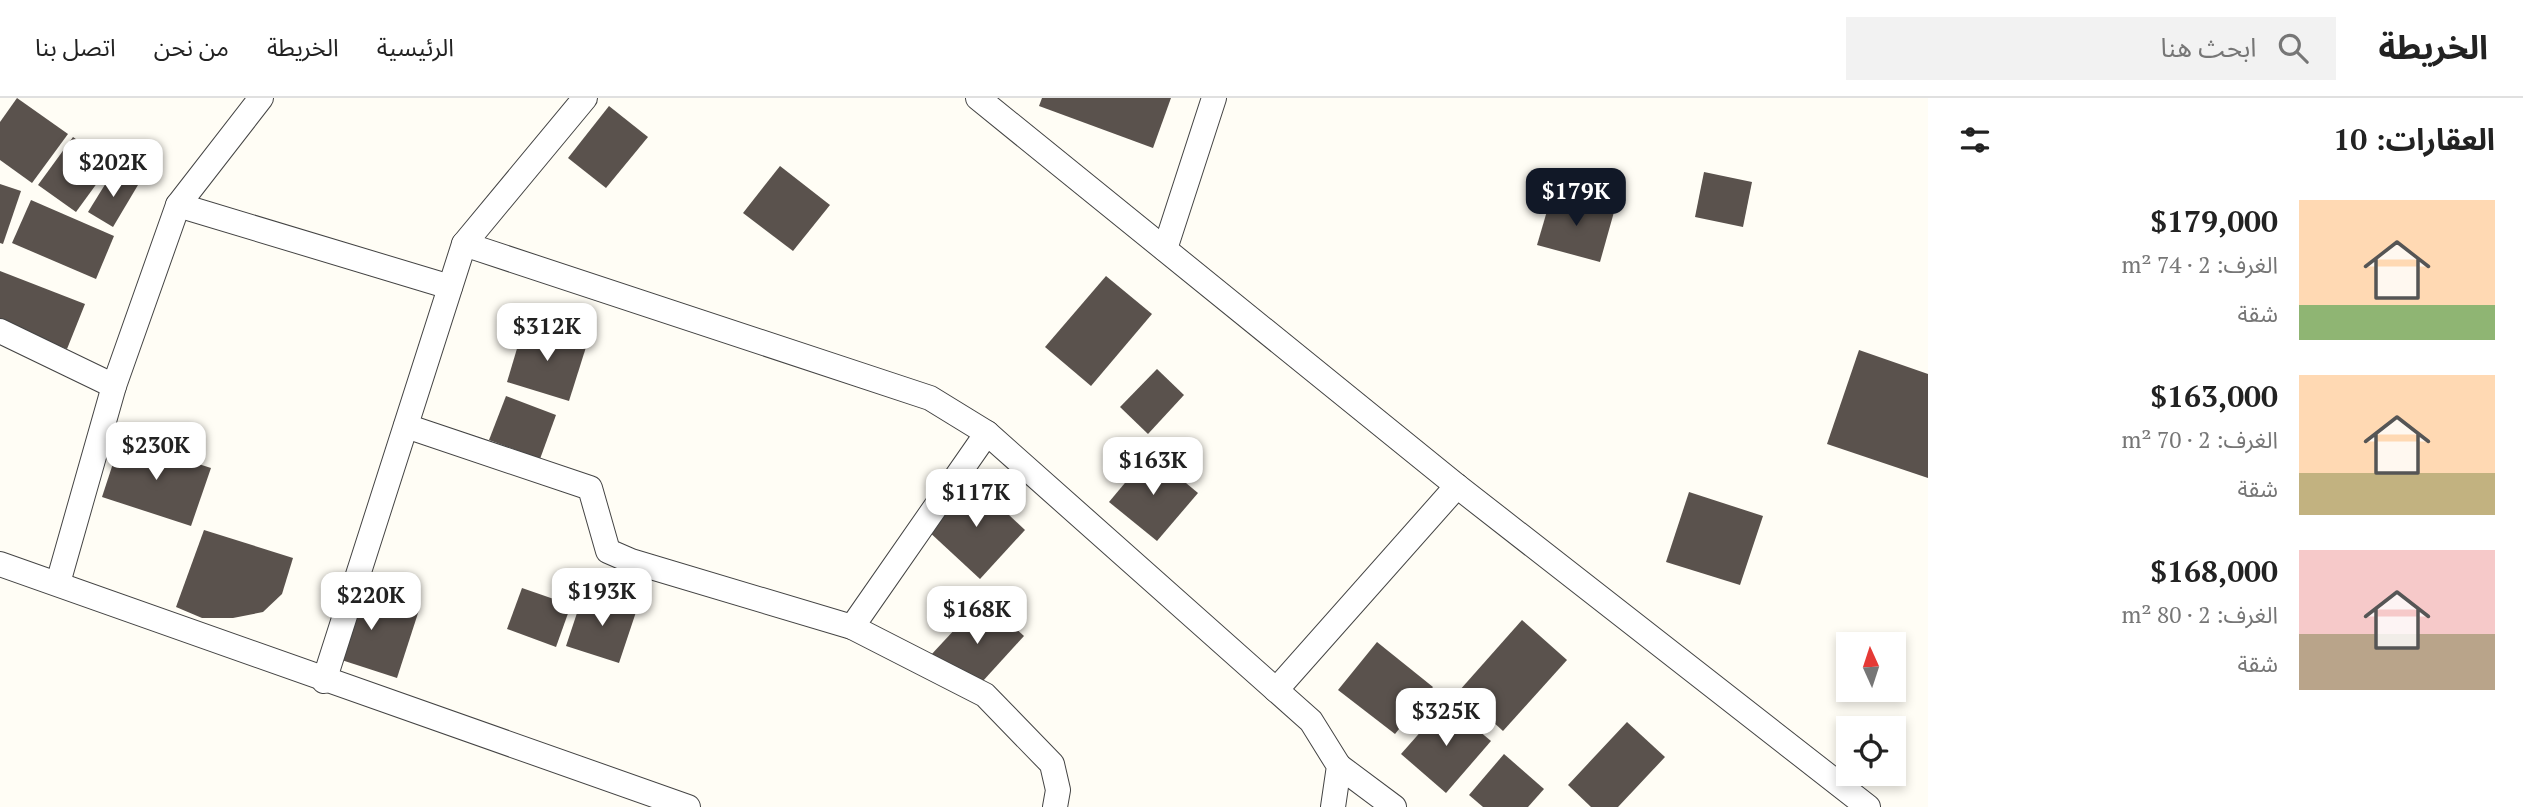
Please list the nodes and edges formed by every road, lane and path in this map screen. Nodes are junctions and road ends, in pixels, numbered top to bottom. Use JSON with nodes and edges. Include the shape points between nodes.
{"nodes":[{"id":1,"x":261,"y":98,"type":"edge"},
{"id":2,"x":585,"y":98,"type":"edge"},
{"id":3,"x":978,"y":98,"type":"edge"},
{"id":4,"x":1214,"y":98,"type":"edge"},
{"id":5,"x":178,"y":205,"type":"junction"},
{"id":6,"x":464,"y":244,"type":"junction"},
{"id":7,"x":1165,"y":249,"type":"junction"},
{"id":8,"x":450,"y":287,"type":"junction"},
{"id":9,"x":0,"y":331,"type":"edge"},
{"id":10,"x":114,"y":386,"type":"junction"},
{"id":11,"x":406,"y":426,"type":"junction"},
{"id":12,"x":987,"y":433,"type":"junction"},
{"id":13,"x":1457,"y":486,"type":"junction"},
{"id":14,"x":0,"y":565,"type":"edge"},
{"id":15,"x":58,"y":583,"type":"junction"},
{"id":16,"x":852,"y":627,"type":"junction"},
{"id":17,"x":324,"y":681,"type":"junction"},
{"id":18,"x":1276,"y":690,"type":"junction"},
{"id":19,"x":1339,"y":766,"type":"junction"},
{"id":20,"x":688,"y":807,"type":"edge"},
{"id":21,"x":1055,"y":807,"type":"edge"},
{"id":22,"x":1333,"y":807,"type":"edge"},
{"id":23,"x":1394,"y":807,"type":"edge"},
{"id":24,"x":1868,"y":807,"type":"edge"}],
"edges":[{"from":1,"to":5,"type":"street"},
{"from":2,"to":6,"type":"street"},
{"from":3,"to":7,"type":"street"},
{"from":4,"to":7,"type":"street"},
{"from":5,"to":8,"type":"street"},
{"from":5,"to":10,"type":"street"},
{"from":6,"to":8,"type":"street"},
{"from":6,"to":12,"type":"street","via":[[930,398]]},
{"from":7,"to":13,"type":"street"},
{"from":8,"to":11,"type":"street"},
{"from":9,"to":10,"type":"street"},
{"from":10,"to":15,"type":"street"},
{"from":11,"to":16,"type":"street","via":[[590,488],[608,551]]},
{"from":11,"to":17,"type":"street"},
{"from":12,"to":16,"type":"street"},
{"from":12,"to":18,"type":"street"},
{"from":13,"to":18,"type":"street"},
{"from":13,"to":24,"type":"street"},
{"from":14,"to":15,"type":"street"},
{"from":15,"to":17,"type":"street"},
{"from":16,"to":21,"type":"street","via":[[985,695],[1052,764],[1058,790]]},
{"from":17,"to":20,"type":"street"},
{"from":18,"to":19,"type":"street","via":[[1311,721]]},
{"from":19,"to":22,"type":"street"},
{"from":19,"to":23,"type":"street"}]}
